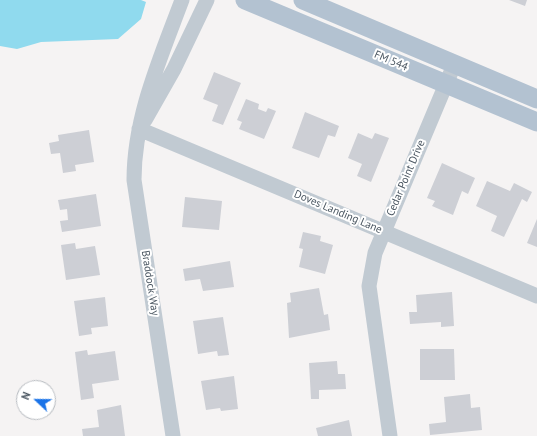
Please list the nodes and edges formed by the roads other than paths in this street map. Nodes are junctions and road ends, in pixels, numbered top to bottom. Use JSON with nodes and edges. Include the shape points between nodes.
{"nodes":[{"id":1,"x":182,"y":0,"type":"edge"},
{"id":2,"x":207,"y":0,"type":"edge"},
{"id":3,"x":246,"y":0,"type":"edge"},
{"id":4,"x":303,"y":0,"type":"edge"},
{"id":5,"x":331,"y":5,"type":"edge"},
{"id":6,"x":454,"y":65,"type":"junction"},
{"id":7,"x":446,"y":84,"type":"junction"},
{"id":8,"x":537,"y":99,"type":"edge"},
{"id":9,"x":537,"y":122,"type":"edge"},
{"id":10,"x":139,"y":129,"type":"junction"},
{"id":11,"x":383,"y":231,"type":"junction"},
{"id":12,"x":537,"y":296,"type":"edge"},
{"id":13,"x":173,"y":436,"type":"edge"},
{"id":14,"x":390,"y":436,"type":"edge"}],
"edges":[{"from":1,"to":10,"type":"street","name":"Braddock Way","via":[[149,87]]},
{"from":2,"to":10,"type":"street","name":"Braddock Way","via":[[174,69]]},
{"from":3,"to":7,"type":"main road","name":"FM 544"},
{"from":4,"to":5,"type":"main road","name":"FM 544"},
{"from":5,"to":6,"type":"main road","name":"FM 544"},
{"from":6,"to":7,"type":"street","name":"Cedar Point Drive"},
{"from":6,"to":8,"type":"main road","name":"FM 544"},
{"from":7,"to":9,"type":"main road","name":"FM 544"},
{"from":7,"to":11,"type":"street","name":"Cedar Point Drive"},
{"from":10,"to":11,"type":"street","name":"Doves Landing Lane"},
{"from":10,"to":13,"type":"street","name":"Braddock Way","via":[[134,157],[134,180]]},
{"from":11,"to":12,"type":"street","name":"Doves Landing Lane"},
{"from":11,"to":14,"type":"street","name":"Cedar Point Drive","via":[[374,253],[369,286]]}]}
